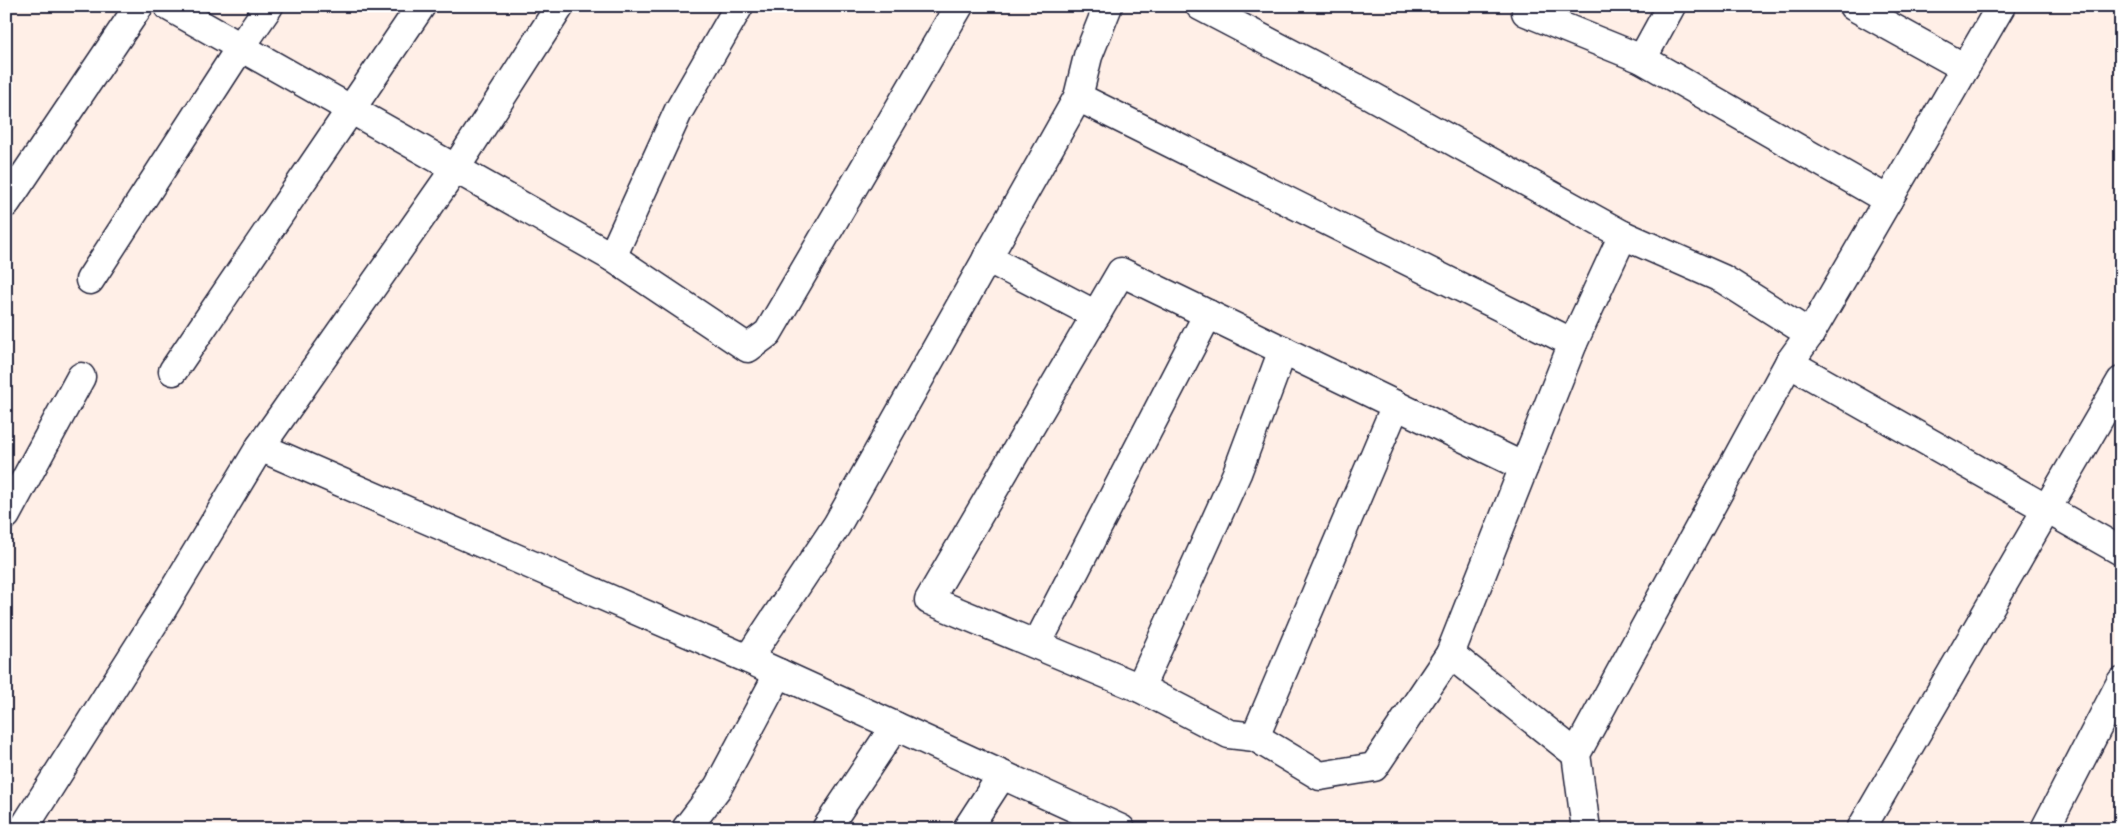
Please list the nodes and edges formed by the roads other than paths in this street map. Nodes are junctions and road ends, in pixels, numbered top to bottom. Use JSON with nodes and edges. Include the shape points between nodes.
{"nodes":[{"id":1,"x":139,"y":6,"type":"edge"},
{"id":2,"x":168,"y":6,"type":"edge"},
{"id":3,"x":269,"y":6,"type":"edge"},
{"id":4,"x":421,"y":6,"type":"edge"},
{"id":5,"x":560,"y":6,"type":"edge"},
{"id":6,"x":738,"y":6,"type":"edge"},
{"id":7,"x":959,"y":6,"type":"edge"},
{"id":8,"x":1108,"y":6,"type":"edge"},
{"id":9,"x":1200,"y":6,"type":"edge"},
{"id":10,"x":1671,"y":6,"type":"edge"},
{"id":11,"x":1854,"y":6,"type":"edge"},
{"id":12,"x":2001,"y":6,"type":"edge"},
{"id":13,"x":1522,"y":8,"type":"edge"},
{"id":14,"x":240,"y":48,"type":"junction"},
{"id":15,"x":1642,"y":59,"type":"junction"},
{"id":16,"x":1965,"y":68,"type":"junction"},
{"id":17,"x":1078,"y":97,"type":"junction"},
{"id":18,"x":351,"y":110,"type":"junction"},
{"id":19,"x":455,"y":169,"type":"junction"},
{"id":20,"x":1888,"y":200,"type":"junction"},
{"id":21,"x":6,"y":204,"type":"edge"},
{"id":22,"x":1623,"y":235,"type":"junction"},
{"id":23,"x":612,"y":257,"type":"junction"},
{"id":24,"x":987,"y":258,"type":"junction"},
{"id":25,"x":90,"y":280,"type":"dead end"},
{"id":26,"x":1208,"y":314,"type":"junction"},
{"id":27,"x":1096,"y":315,"type":"junction"},
{"id":28,"x":1810,"y":334,"type":"junction"},
{"id":29,"x":1573,"y":343,"type":"junction"},
{"id":30,"x":1283,"y":350,"type":"junction"},
{"id":31,"x":1789,"y":363,"type":"junction"},
{"id":32,"x":173,"y":371,"type":"dead end"},
{"id":33,"x":81,"y":377,"type":"dead end"},
{"id":34,"x":2121,"y":381,"type":"edge"},
{"id":35,"x":1396,"y":405,"type":"junction"},
{"id":36,"x":260,"y":447,"type":"junction"},
{"id":37,"x":1524,"y":467,"type":"junction"},
{"id":38,"x":2047,"y":508,"type":"junction"},
{"id":39,"x":6,"y":515,"type":"edge"},
{"id":40,"x":2121,"y":550,"type":"edge"},
{"id":41,"x":1037,"y":644,"type":"junction"},
{"id":42,"x":1450,"y":654,"type":"junction"},
{"id":43,"x":748,"y":659,"type":"junction"},
{"id":44,"x":780,"y":673,"type":"junction"},
{"id":45,"x":2121,"y":682,"type":"edge"},
{"id":46,"x":1140,"y":688,"type":"junction"},
{"id":47,"x":895,"y":726,"type":"junction"},
{"id":48,"x":1255,"y":737,"type":"junction"},
{"id":49,"x":1576,"y":754,"type":"junction"},
{"id":50,"x":1002,"y":775,"type":"junction"},
{"id":51,"x":23,"y":829,"type":"edge"},
{"id":52,"x":686,"y":829,"type":"edge"},
{"id":53,"x":826,"y":829,"type":"edge"},
{"id":54,"x":967,"y":829,"type":"edge"},
{"id":55,"x":1122,"y":829,"type":"edge"},
{"id":56,"x":1586,"y":829,"type":"edge"},
{"id":57,"x":1860,"y":829,"type":"edge"},
{"id":58,"x":2045,"y":829,"type":"edge"}],
"edges":[{"from":1,"to":21,"type":"street"},
{"from":2,"to":14,"type":"street"},
{"from":3,"to":14,"type":"street"},
{"from":4,"to":18,"type":"street"},
{"from":5,"to":19,"type":"street"},
{"from":6,"to":23,"type":"street","via":[[678,112]]},
{"from":7,"to":23,"type":"street","via":[[768,333],[748,348]]},
{"from":8,"to":17,"type":"street","via":[[1088,56]]},
{"from":9,"to":22,"type":"street","via":[[1368,94]]},
{"from":10,"to":15,"type":"street"},
{"from":11,"to":16,"type":"street"},
{"from":12,"to":16,"type":"street"},
{"from":13,"to":15,"type":"street"},
{"from":14,"to":18,"type":"street"},
{"from":14,"to":25,"type":"street"},
{"from":15,"to":20,"type":"street"},
{"from":16,"to":20,"type":"street"},
{"from":17,"to":24,"type":"street"},
{"from":17,"to":29,"type":"street"},
{"from":18,"to":19,"type":"street"},
{"from":18,"to":32,"type":"street"},
{"from":19,"to":23,"type":"street"},
{"from":19,"to":36,"type":"street"},
{"from":20,"to":28,"type":"street"},
{"from":22,"to":28,"type":"street","via":[[1723,279]]},
{"from":22,"to":29,"type":"street"},
{"from":24,"to":27,"type":"street"},
{"from":24,"to":43,"type":"street","via":[[837,525]]},
{"from":26,"to":27,"type":"street","via":[[1121,272]]},
{"from":26,"to":30,"type":"street"},
{"from":26,"to":41,"type":"street"},
{"from":27,"to":41,"type":"street","via":[[929,600]]},
{"from":28,"to":31,"type":"street"},
{"from":29,"to":37,"type":"street"},
{"from":30,"to":35,"type":"street"},
{"from":30,"to":46,"type":"street","via":[[1237,474]]},
{"from":31,"to":38,"type":"street"},
{"from":31,"to":49,"type":"street"},
{"from":33,"to":39,"type":"street"},
{"from":34,"to":38,"type":"street"},
{"from":35,"to":37,"type":"street"},
{"from":35,"to":48,"type":"street"},
{"from":36,"to":43,"type":"street"},
{"from":36,"to":51,"type":"street","via":[[160,614]]},
{"from":37,"to":42,"type":"street"},
{"from":38,"to":40,"type":"street"},
{"from":38,"to":57,"type":"street"},
{"from":41,"to":46,"type":"street"},
{"from":42,"to":48,"type":"street","via":[[1374,767],[1320,776]]},
{"from":42,"to":49,"type":"street"},
{"from":43,"to":44,"type":"street"},
{"from":44,"to":47,"type":"street"},
{"from":44,"to":52,"type":"street","via":[[718,787]]},
{"from":45,"to":58,"type":"street"},
{"from":46,"to":48,"type":"street","via":[[1229,734]]},
{"from":47,"to":50,"type":"street"},
{"from":47,"to":53,"type":"street"},
{"from":49,"to":56,"type":"street"},
{"from":50,"to":54,"type":"street"},
{"from":50,"to":55,"type":"street"}]}
